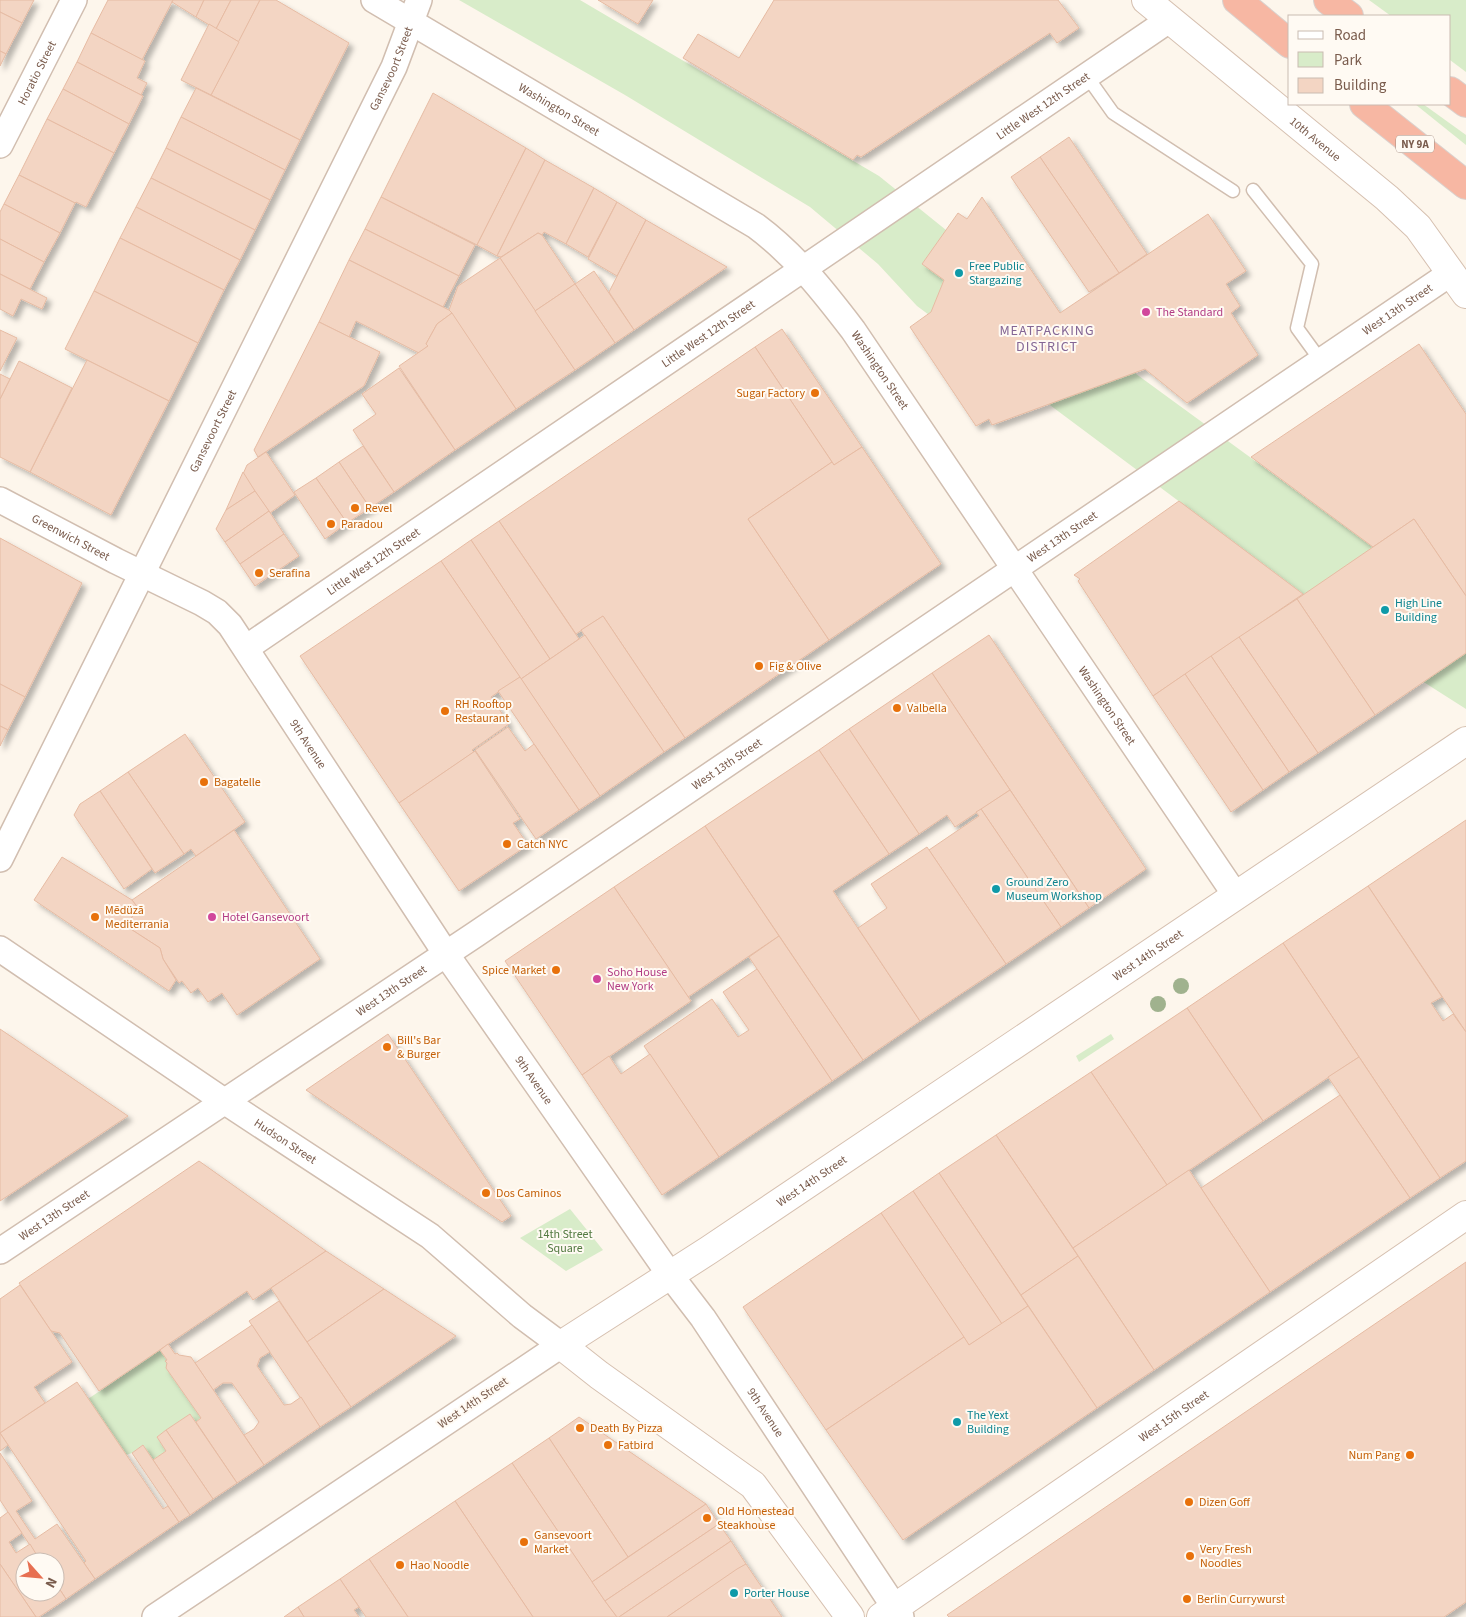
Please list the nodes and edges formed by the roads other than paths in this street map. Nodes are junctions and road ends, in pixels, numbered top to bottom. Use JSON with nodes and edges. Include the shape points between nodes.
{"nodes":[{"id":1,"x":74,"y":0,"type":"edge"},
{"id":2,"x":374,"y":0,"type":"edge"},
{"id":3,"x":1146,"y":0,"type":"edge"},
{"id":4,"x":1237,"y":0,"type":"edge"},
{"id":5,"x":1328,"y":0,"type":"edge"},
{"id":6,"x":415,"y":11,"type":"edge"},
{"id":7,"x":1348,"y":15,"type":"edge"},
{"id":8,"x":1169,"y":20,"type":"junction"},
{"id":9,"x":1288,"y":42,"type":"edge"},
{"id":10,"x":1086,"y":75,"type":"junction"},
{"id":11,"x":1451,"y":92,"type":"edge"},
{"id":12,"x":1466,"y":103,"type":"edge"},
{"id":13,"x":1365,"y":105,"type":"edge"},
{"id":14,"x":0,"y":145,"type":"edge"},
{"id":15,"x":1466,"y":185,"type":"edge"},
{"id":16,"x":1254,"y":190,"type":"dead end"},
{"id":17,"x":1233,"y":191,"type":"dead end"},
{"id":18,"x":804,"y":268,"type":"junction"},
{"id":19,"x":1459,"y":284,"type":"edge"},
{"id":20,"x":1321,"y":361,"type":"junction"},
{"id":21,"x":0,"y":500,"type":"edge"},
{"id":22,"x":1015,"y":569,"type":"junction"},
{"id":23,"x":142,"y":573,"type":"junction"},
{"id":24,"x":246,"y":648,"type":"junction"},
{"id":25,"x":1466,"y":741,"type":"edge"},
{"id":26,"x":0,"y":859,"type":"edge"},
{"id":27,"x":1236,"y":896,"type":"junction"},
{"id":28,"x":0,"y":948,"type":"edge"},
{"id":29,"x":446,"y":954,"type":"junction"},
{"id":30,"x":224,"y":1101,"type":"junction"},
{"id":31,"x":1466,"y":1215,"type":"edge"},
{"id":32,"x":0,"y":1251,"type":"edge"},
{"id":33,"x":670,"y":1274,"type":"junction"},
{"id":34,"x":561,"y":1344,"type":"junction"},
{"id":35,"x":892,"y":1614,"type":"edge"},
{"id":36,"x":155,"y":1617,"type":"edge"},
{"id":37,"x":850,"y":1617,"type":"edge"}],
"edges":[{"from":1,"to":14,"type":"street","name":"Horatio Street"},
{"from":2,"to":6,"type":"street","name":"Washington Street"},
{"from":3,"to":8,"type":"main road","name":"10th Avenue"},
{"from":4,"to":9,"type":"highway"},
{"from":5,"to":7,"type":"highway"},
{"from":6,"to":18,"type":"street","name":"Washington Street","via":[[756,226]]},
{"from":6,"to":23,"type":"street","name":"Gansevoort Street","via":[[394,67]]},
{"from":8,"to":10,"type":"street","name":"Little West 12th Street"},
{"from":8,"to":19,"type":"main road","name":"10th Avenue","via":[[1387,198],[1418,227]]},
{"from":10,"to":17,"type":"lane","via":[[1113,113]]},
{"from":10,"to":18,"type":"street","name":"Little West 12th Street"},
{"from":11,"to":12,"type":"highway"},
{"from":13,"to":15,"type":"highway","number":"NY 9A"},
{"from":16,"to":20,"type":"lane","via":[[1312,264],[1297,328]]},
{"from":18,"to":22,"type":"street","name":"Washington Street","via":[[853,330]]},
{"from":18,"to":24,"type":"street","name":"Little West 12th Street"},
{"from":19,"to":20,"type":"street","name":"West 13th Street"},
{"from":20,"to":22,"type":"street","name":"West 13th Street"},
{"from":21,"to":23,"type":"street","name":"Greenwich Street"},
{"from":22,"to":27,"type":"street","name":"Washington Street"},
{"from":22,"to":29,"type":"street","name":"West 13th Street"},
{"from":23,"to":24,"type":"street","name":"9th Avenue","via":[[217,612]]},
{"from":23,"to":26,"type":"street","name":"Gansevoort Street"},
{"from":24,"to":29,"type":"street","name":"9th Avenue"},
{"from":25,"to":27,"type":"main road","name":"West 14th Street"},
{"from":27,"to":33,"type":"main road","name":"West 14th Street"},
{"from":28,"to":30,"type":"street","name":"Hudson Street"},
{"from":29,"to":30,"type":"street","name":"West 13th Street"},
{"from":29,"to":33,"type":"street","name":"9th Avenue"},
{"from":30,"to":32,"type":"street","name":"West 13th Street"},
{"from":30,"to":34,"type":"street","name":"Hudson Street","via":[[430,1236],[522,1316]]},
{"from":31,"to":35,"type":"main road","name":"West 15th Street"},
{"from":33,"to":34,"type":"main road","name":"West 14th Street"},
{"from":33,"to":35,"type":"street","name":"9th Avenue","via":[[703,1318]]},
{"from":34,"to":36,"type":"street","name":"West 14th Street"},
{"from":34,"to":37,"type":"main road","via":[[599,1375],[754,1485]]}]}
